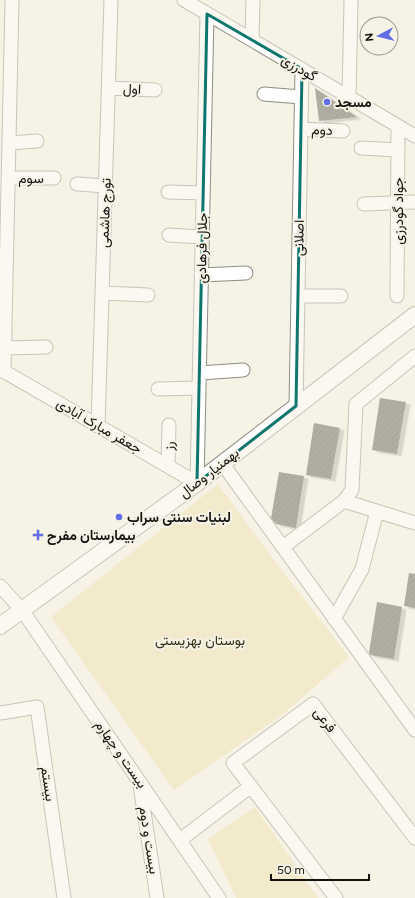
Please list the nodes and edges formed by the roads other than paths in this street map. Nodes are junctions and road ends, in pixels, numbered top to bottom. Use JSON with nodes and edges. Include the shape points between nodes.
{"nodes":[{"id":1,"x":12,"y":0,"type":"edge"},
{"id":2,"x":111,"y":0,"type":"edge"},
{"id":3,"x":184,"y":0,"type":"edge"},
{"id":4,"x":253,"y":0,"type":"edge"},
{"id":5,"x":351,"y":0,"type":"edge"},
{"id":6,"x":207,"y":14,"type":"junction"},
{"id":7,"x":6,"y":32,"type":"edge"},
{"id":8,"x":252,"y":40,"type":"junction"},
{"id":9,"x":302,"y":69,"type":"junction"},
{"id":10,"x":109,"y":88,"type":"junction"},
{"id":11,"x":155,"y":90,"type":"dead end"},
{"id":12,"x":264,"y":94,"type":"dead end"},
{"id":13,"x":301,"y":97,"type":"junction"},
{"id":14,"x":349,"y":97,"type":"junction"},
{"id":15,"x":398,"y":126,"type":"junction"},
{"id":16,"x":301,"y":129,"type":"junction"},
{"id":17,"x":343,"y":131,"type":"dead end"},
{"id":18,"x":415,"y":136,"type":"edge"},
{"id":19,"x":37,"y":142,"type":"dead end"},
{"id":20,"x":9,"y":143,"type":"junction"},
{"id":21,"x":361,"y":148,"type":"dead end"},
{"id":22,"x":398,"y":150,"type":"junction"},
{"id":23,"x":8,"y":178,"type":"junction"},
{"id":24,"x":54,"y":178,"type":"dead end"},
{"id":25,"x":77,"y":184,"type":"dead end"},
{"id":26,"x":106,"y":186,"type":"junction"},
{"id":27,"x":168,"y":192,"type":"dead end"},
{"id":28,"x":203,"y":192,"type":"junction"},
{"id":29,"x":415,"y":202,"type":"edge"},
{"id":30,"x":398,"y":203,"type":"junction"},
{"id":31,"x":364,"y":204,"type":"dead end"},
{"id":32,"x":169,"y":235,"type":"dead end"},
{"id":33,"x":202,"y":237,"type":"junction"},
{"id":34,"x":246,"y":273,"type":"dead end"},
{"id":35,"x":201,"y":274,"type":"junction"},
{"id":36,"x":102,"y":293,"type":"junction"},
{"id":37,"x":148,"y":295,"type":"dead end"},
{"id":38,"x":298,"y":296,"type":"junction"},
{"id":39,"x":341,"y":296,"type":"dead end"},
{"id":40,"x":398,"y":296,"type":"dead end"},
{"id":41,"x":415,"y":315,"type":"edge"},
{"id":42,"x":5,"y":348,"type":"junction"},
{"id":43,"x":46,"y":348,"type":"dead end"},
{"id":44,"x":415,"y":356,"type":"edge"},
{"id":45,"x":243,"y":370,"type":"dead end"},
{"id":46,"x":2,"y":371,"type":"edge"},
{"id":47,"x":200,"y":373,"type":"junction"},
{"id":48,"x":199,"y":388,"type":"junction"},
{"id":49,"x":158,"y":389,"type":"dead end"},
{"id":50,"x":296,"y":406,"type":"junction"},
{"id":51,"x":169,"y":425,"type":"dead end"},
{"id":52,"x":98,"y":426,"type":"junction"},
{"id":53,"x":222,"y":463,"type":"junction"},
{"id":54,"x":168,"y":466,"type":"junction"},
{"id":55,"x":197,"y":483,"type":"junction"},
{"id":56,"x":344,"y":501,"type":"junction"},
{"id":57,"x":378,"y":511,"type":"junction"},
{"id":58,"x":415,"y":523,"type":"edge"},
{"id":59,"x":283,"y":547,"type":"junction"},
{"id":60,"x":0,"y":586,"type":"edge"},
{"id":61,"x":22,"y":610,"type":"junction"},
{"id":62,"x":334,"y":618,"type":"junction"},
{"id":63,"x":0,"y":626,"type":"edge"},
{"id":64,"x":0,"y":713,"type":"edge"},
{"id":65,"x":415,"y":730,"type":"edge"},
{"id":66,"x":140,"y":781,"type":"junction"},
{"id":67,"x":251,"y":786,"type":"junction"},
{"id":68,"x":415,"y":838,"type":"edge"},
{"id":69,"x":180,"y":840,"type":"junction"},
{"id":70,"x":64,"y":898,"type":"edge"},
{"id":71,"x":158,"y":898,"type":"edge"},
{"id":72,"x":219,"y":898,"type":"edge"},
{"id":73,"x":336,"y":898,"type":"edge"}],
"edges":[{"from":1,"to":7,"type":"street"},
{"from":2,"to":10,"type":"street","name":"تورج هاشمی"},
{"from":3,"to":6,"type":"street","name":"گودرزی"},
{"from":4,"to":8,"type":"street"},
{"from":5,"to":14,"type":"street"},
{"from":6,"to":8,"type":"street","name":"گودرزی"},
{"from":6,"to":28,"type":"street","name":"جلال فرهادی"},
{"from":7,"to":20,"type":"street"},
{"from":8,"to":9,"type":"street","name":"گودرزی"},
{"from":9,"to":13,"type":"street","name":"اصلانی"},
{"from":9,"to":14,"type":"street","name":"گودرزی"},
{"from":10,"to":11,"type":"street","name":"اول"},
{"from":10,"to":26,"type":"street","name":"تورج هاشمی"},
{"from":12,"to":13,"type":"street"},
{"from":13,"to":16,"type":"street","name":"اصلانی"},
{"from":14,"to":15,"type":"street","name":"گودرزی"},
{"from":15,"to":18,"type":"street","name":"گودرزی"},
{"from":15,"to":22,"type":"street","name":"جواد گودرزی"},
{"from":16,"to":17,"type":"street","name":"دوم"},
{"from":16,"to":38,"type":"street","name":"اصلانی"},
{"from":19,"to":20,"type":"street"},
{"from":20,"to":23,"type":"street"},
{"from":21,"to":22,"type":"street"},
{"from":22,"to":30,"type":"street","name":"جواد گودرزی"},
{"from":23,"to":24,"type":"street","name":"سوم"},
{"from":23,"to":42,"type":"street"},
{"from":25,"to":26,"type":"street"},
{"from":26,"to":36,"type":"street","name":"تورج هاشمی"},
{"from":27,"to":28,"type":"street"},
{"from":28,"to":33,"type":"street","name":"جلال فرهادی"},
{"from":29,"to":30,"type":"street"},
{"from":30,"to":31,"type":"street"},
{"from":30,"to":40,"type":"street","name":"جواد گودرزی"},
{"from":32,"to":33,"type":"street"},
{"from":33,"to":35,"type":"street","name":"جلال فرهادی"},
{"from":34,"to":35,"type":"street"},
{"from":35,"to":47,"type":"street","name":"جلال فرهادی"},
{"from":36,"to":37,"type":"street"},
{"from":36,"to":52,"type":"street","name":"تورج هاشمی"},
{"from":38,"to":39,"type":"street"},
{"from":38,"to":50,"type":"street","name":"اصلانی"},
{"from":41,"to":50,"type":"main road","name":"بهمنیار وصال"},
{"from":42,"to":43,"type":"street"},
{"from":42,"to":46,"type":"street"},
{"from":44,"to":56,"type":"street","via":[[356,404],[352,490]]},
{"from":45,"to":47,"type":"street"},
{"from":46,"to":52,"type":"street","name":"جعفر مبارک آبادی"},
{"from":47,"to":48,"type":"street","name":"جلال فرهادی"},
{"from":48,"to":49,"type":"street"},
{"from":48,"to":55,"type":"street","name":"جلال فرهادی"},
{"from":50,"to":53,"type":"main road","name":"بهمنیار وصال"},
{"from":51,"to":54,"type":"street","name":"رز"},
{"from":52,"to":54,"type":"street","name":"جعفر مبارک آبادی"},
{"from":53,"to":55,"type":"main road","name":"بهمنیار وصال"},
{"from":53,"to":59,"type":"street"},
{"from":54,"to":55,"type":"street","name":"جعفر مبارک آبادی"},
{"from":55,"to":61,"type":"main road","name":"بهمنیار وصال"},
{"from":56,"to":57,"type":"street"},
{"from":56,"to":59,"type":"street"},
{"from":57,"to":58,"type":"street"},
{"from":57,"to":62,"type":"street","via":[[362,569]]},
{"from":59,"to":62,"type":"street"},
{"from":60,"to":61,"type":"street","name":"بیست و چهارم"},
{"from":61,"to":63,"type":"main road","name":"بهمنیار وصال"},
{"from":61,"to":66,"type":"street","name":"بیست و چهارم"},
{"from":62,"to":65,"type":"street"},
{"from":64,"to":70,"type":"street","name":"بیستم","via":[[37,707]]},
{"from":66,"to":69,"type":"street","name":"بیست و چهارم"},
{"from":66,"to":71,"type":"street","name":"بیست و دوم"},
{"from":67,"to":68,"type":"street","name":"فرعی","via":[[233,763],[313,704]]},
{"from":67,"to":69,"type":"street"},
{"from":67,"to":73,"type":"street","name":"فرعی"},
{"from":69,"to":72,"type":"street","name":"بیست و چهارم"}]}
